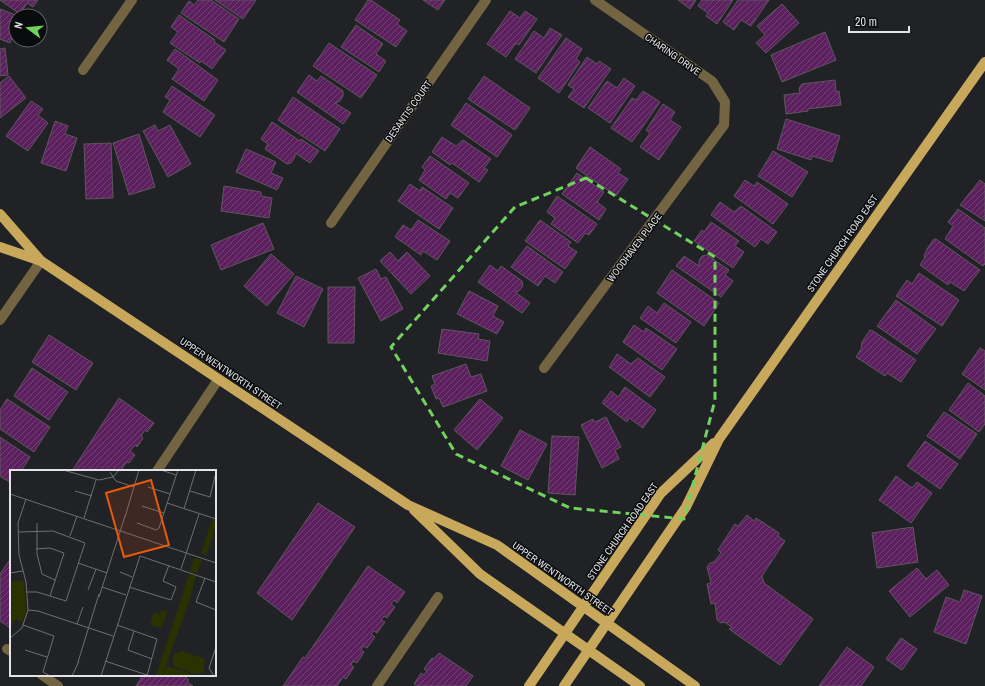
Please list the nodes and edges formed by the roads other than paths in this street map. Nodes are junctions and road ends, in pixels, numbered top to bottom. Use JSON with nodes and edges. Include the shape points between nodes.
{"nodes":[{"id":1,"x":132,"y":0,"type":"edge"},
{"id":2,"x":486,"y":0,"type":"edge"},
{"id":3,"x":595,"y":0,"type":"edge"},
{"id":4,"x":985,"y":62,"type":"edge"},
{"id":5,"x":83,"y":70,"type":"dead end"},
{"id":6,"x":724,"y":125,"type":"joint"},
{"id":7,"x":0,"y":214,"type":"edge"},
{"id":8,"x":331,"y":223,"type":"dead end"},
{"id":9,"x":0,"y":247,"type":"edge"},
{"id":10,"x":41,"y":261,"type":"junction"},
{"id":11,"x":0,"y":320,"type":"edge"},
{"id":12,"x":544,"y":368,"type":"dead end"},
{"id":13,"x":218,"y":380,"type":"junction"},
{"id":14,"x":719,"y":439,"type":"junction"},
{"id":15,"x":158,"y":470,"type":"edge"},
{"id":16,"x":408,"y":505,"type":"junction"},
{"id":17,"x":438,"y":597,"type":"dead end"},
{"id":18,"x":583,"y":607,"type":"junction"},
{"id":19,"x":607,"y":624,"type":"junction"},
{"id":20,"x":565,"y":634,"type":"junction"},
{"id":21,"x":589,"y":650,"type":"junction"},
{"id":22,"x":43,"y":676,"type":"edge"},
{"id":23,"x":58,"y":686,"type":"edge"},
{"id":24,"x":377,"y":686,"type":"edge"},
{"id":25,"x":529,"y":686,"type":"edge"},
{"id":26,"x":564,"y":686,"type":"edge"},
{"id":27,"x":640,"y":686,"type":"edge"},
{"id":28,"x":694,"y":686,"type":"edge"}],
"edges":[{"from":1,"to":5,"type":"street"},
{"from":2,"to":8,"type":"street","name":"DESANTIS COURT"},
{"from":3,"to":6,"type":"street","name":"CHARING DRIVE","via":[[712,81],[725,102]]},
{"from":4,"to":14,"type":"main road","name":"STONE CHURCH ROAD EAST"},
{"from":6,"to":12,"type":"street","name":"WOODHAVEN PLACE"},
{"from":7,"to":10,"type":"main road","name":"UPPER WENTWORTH STREET"},
{"from":9,"to":10,"type":"main road","name":"UPPER WENTWORTH STREET"},
{"from":10,"to":11,"type":"street"},
{"from":10,"to":13,"type":"main road","name":"UPPER WENTWORTH STREET"},
{"from":13,"to":15,"type":"street"},
{"from":13,"to":16,"type":"main road","name":"UPPER WENTWORTH STREET"},
{"from":14,"to":18,"type":"main road","name":"STONE CHURCH ROAD EAST","via":[[661,493]]},
{"from":14,"to":19,"type":"main road","name":"STONE CHURCH ROAD EAST","via":[[686,507]]},
{"from":16,"to":18,"type":"main road","name":"UPPER WENTWORTH STREET","via":[[496,545]]},
{"from":16,"to":20,"type":"main road","name":"UPPER WENTWORTH STREET","via":[[480,574]]},
{"from":17,"to":24,"type":"street"},
{"from":18,"to":19,"type":"main road","name":"UPPER WENTWORTH STREET"},
{"from":18,"to":20,"type":"main road","name":"STONE CHURCH ROAD EAST"},
{"from":19,"to":21,"type":"main road","name":"STONE CHURCH ROAD EAST"},
{"from":19,"to":28,"type":"main road","name":"UPPER WENTWORTH STREET"},
{"from":20,"to":21,"type":"main road","name":"UPPER WENTWORTH STREET"},
{"from":20,"to":25,"type":"main road","name":"STONE CHURCH ROAD EAST"},
{"from":21,"to":26,"type":"main road","name":"STONE CHURCH ROAD EAST"},
{"from":21,"to":27,"type":"main road","name":"UPPER WENTWORTH STREET"},
{"from":22,"to":23,"type":"street"}]}
